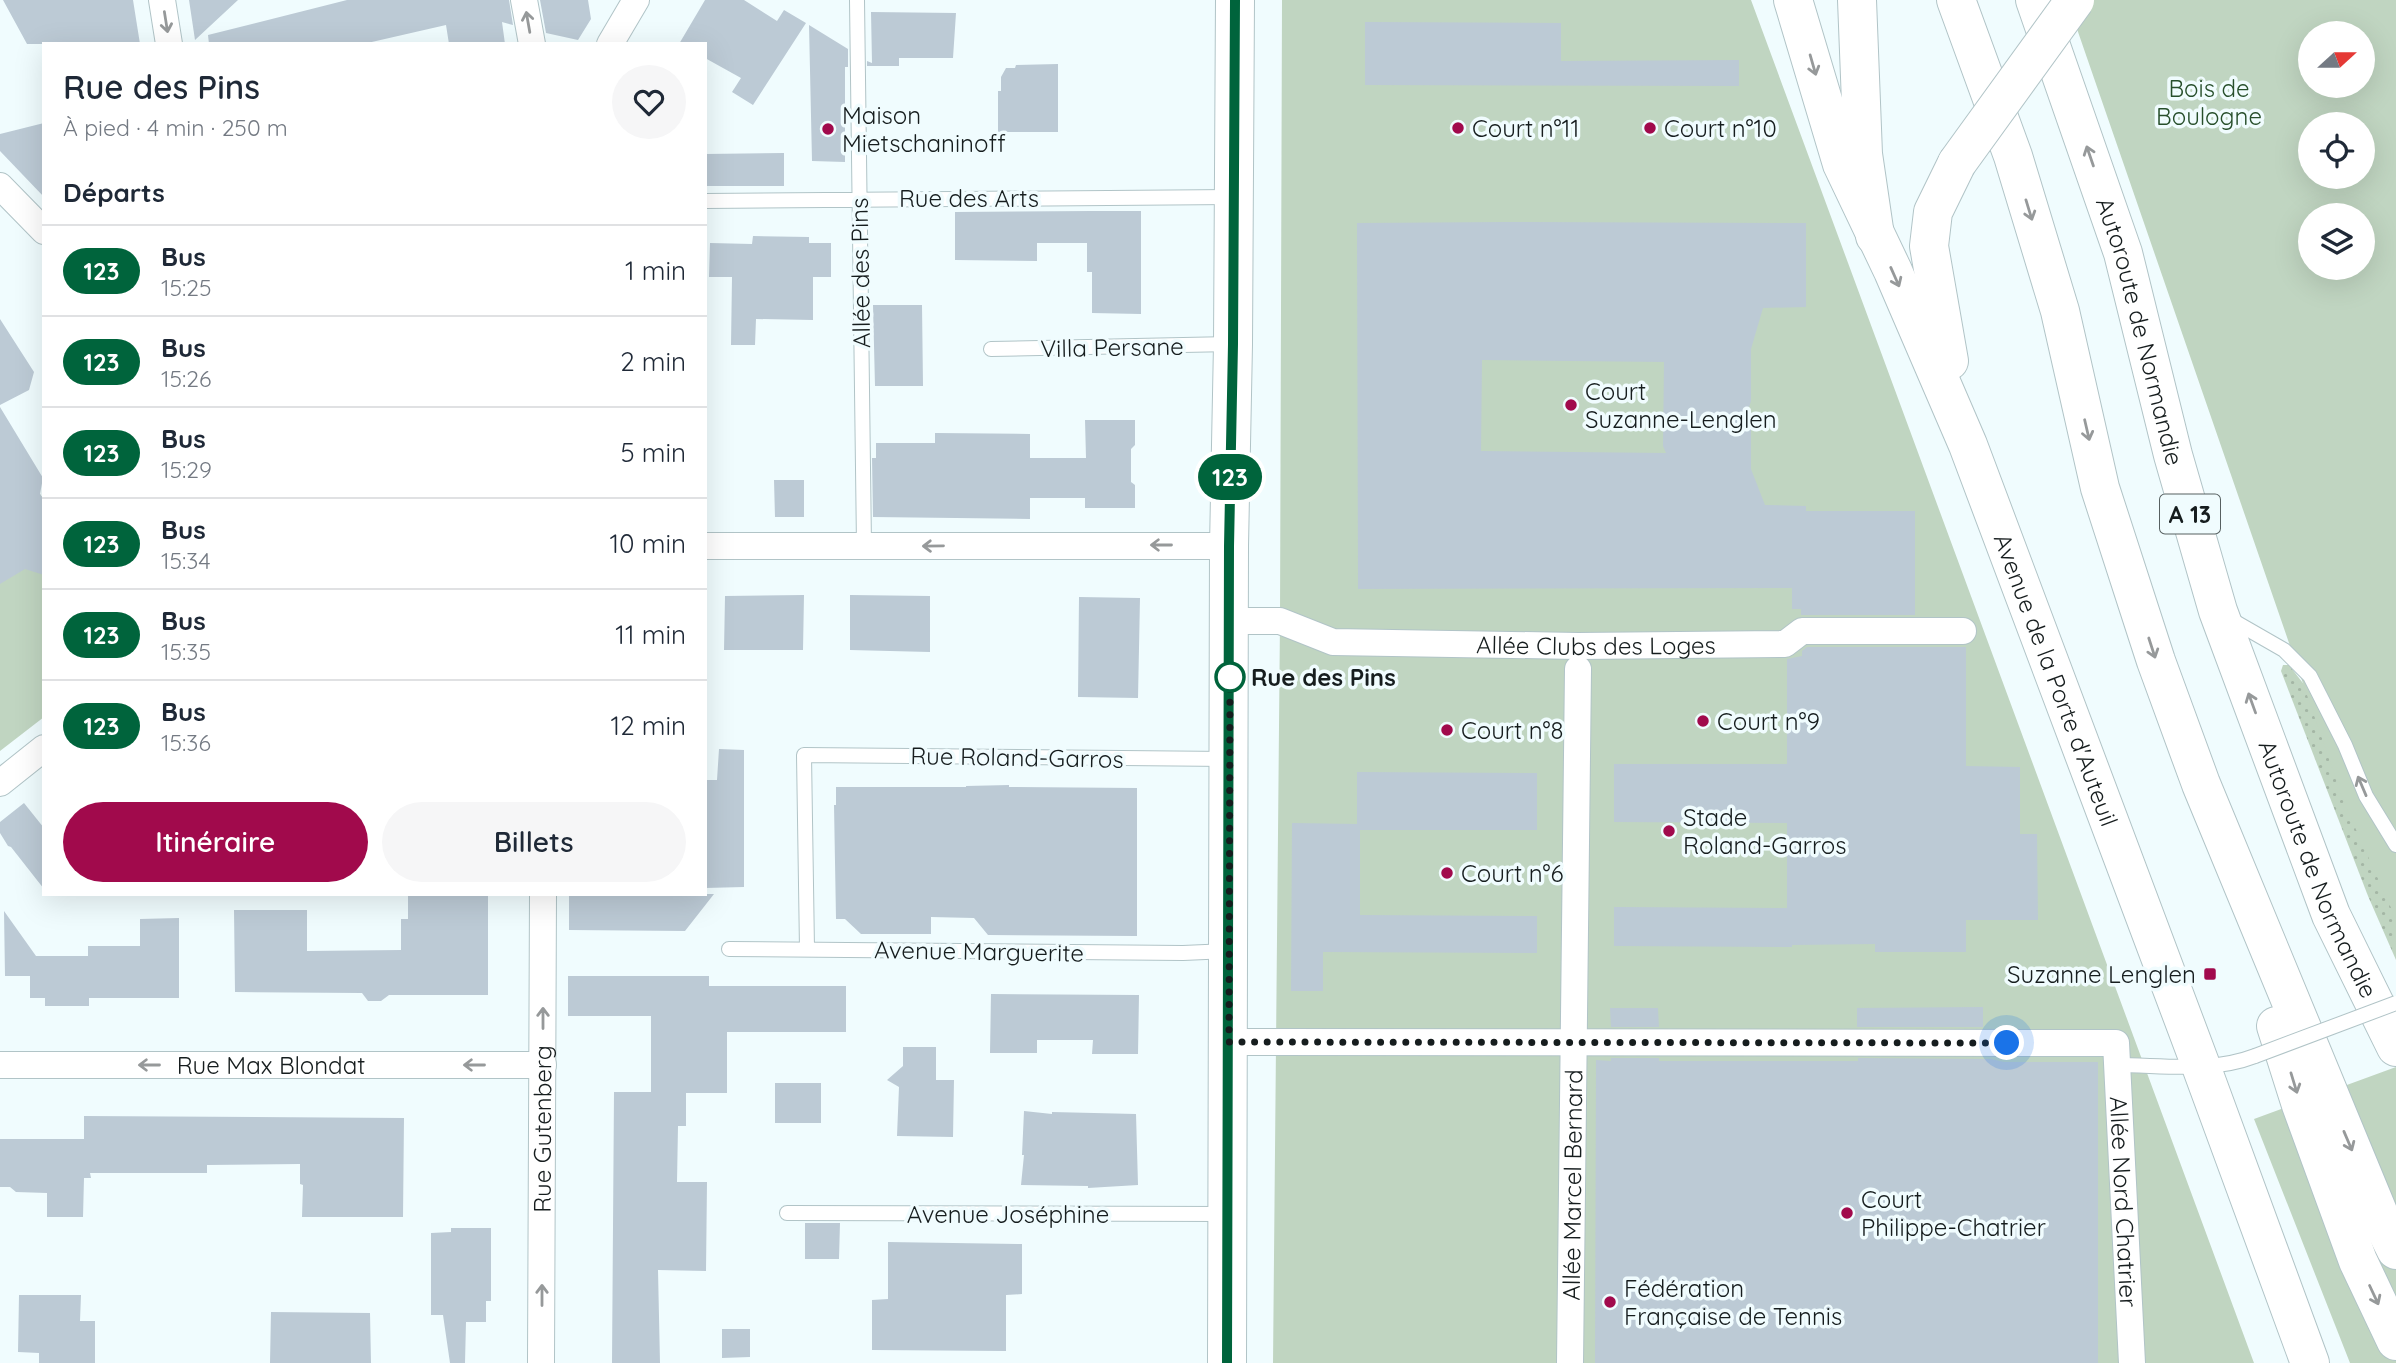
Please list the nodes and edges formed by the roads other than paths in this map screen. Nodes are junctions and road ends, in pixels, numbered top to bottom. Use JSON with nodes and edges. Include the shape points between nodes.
{"nodes":[{"id":1,"x":162,"y":0,"type":"edge"},
{"id":2,"x":524,"y":0,"type":"edge"},
{"id":3,"x":636,"y":0,"type":"edge"},
{"id":4,"x":857,"y":0,"type":"edge"},
{"id":5,"x":1235,"y":0,"type":"edge"},
{"id":6,"x":1793,"y":0,"type":"edge"},
{"id":7,"x":1857,"y":0,"type":"edge"},
{"id":8,"x":1955,"y":0,"type":"edge"},
{"id":9,"x":2035,"y":0,"type":"edge"},
{"id":10,"x":2075,"y":0,"type":"edge"},
{"id":11,"x":169,"y":42,"type":"edge"},
{"id":12,"x":532,"y":42,"type":"edge"},
{"id":13,"x":611,"y":42,"type":"edge"},
{"id":14,"x":0,"y":186,"type":"edge"},
{"id":15,"x":1234,"y":197,"type":"junction"},
{"id":16,"x":859,"y":198,"type":"junction"},
{"id":17,"x":707,"y":201,"type":"edge"},
{"id":18,"x":42,"y":229,"type":"edge"},
{"id":19,"x":1875,"y":236,"type":"junction"},
{"id":20,"x":1233,"y":344,"type":"junction"},
{"id":21,"x":990,"y":349,"type":"dead end"},
{"id":22,"x":1968,"y":445,"type":"junction"},
{"id":23,"x":707,"y":546,"type":"edge"},
{"id":24,"x":864,"y":546,"type":"junction"},
{"id":25,"x":1229,"y":546,"type":"junction"},
{"id":26,"x":2218,"y":611,"type":"junction"},
{"id":27,"x":1229,"y":621,"type":"junction"},
{"id":28,"x":1963,"y":631,"type":"dead end"},
{"id":29,"x":1578,"y":669,"type":"dead end"},
{"id":30,"x":42,"y":750,"type":"edge"},
{"id":31,"x":1229,"y":759,"type":"junction"},
{"id":32,"x":0,"y":783,"type":"edge"},
{"id":33,"x":2201,"y":784,"type":"junction"},
{"id":34,"x":2396,"y":845,"type":"edge"},
{"id":35,"x":543,"y":896,"type":"edge"},
{"id":36,"x":729,"y":949,"type":"dead end"},
{"id":37,"x":807,"y":949,"type":"junction"},
{"id":38,"x":1229,"y":951,"type":"junction"},
{"id":39,"x":2392,"y":1026,"type":"edge"},
{"id":40,"x":1229,"y":1042,"type":"junction"},
{"id":41,"x":1573,"y":1042,"type":"junction"},
{"id":42,"x":2116,"y":1054,"type":"junction"},
{"id":43,"x":0,"y":1065,"type":"edge"},
{"id":44,"x":542,"y":1065,"type":"junction"},
{"id":45,"x":2202,"y":1066,"type":"junction"},
{"id":46,"x":787,"y":1213,"type":"dead end"},
{"id":47,"x":1228,"y":1214,"type":"junction"},
{"id":48,"x":2396,"y":1250,"type":"edge"},
{"id":49,"x":2396,"y":1341,"type":"edge"},
{"id":50,"x":541,"y":1363,"type":"edge"},
{"id":51,"x":1227,"y":1363,"type":"edge"},
{"id":52,"x":1570,"y":1363,"type":"edge"},
{"id":53,"x":2132,"y":1363,"type":"edge"},
{"id":54,"x":2310,"y":1363,"type":"edge"}],
"edges":[{"from":1,"to":11,"type":"street","one_way":true},
{"from":12,"to":2,"type":"street","one_way":true},
{"from":3,"to":13,"type":"street"},
{"from":4,"to":16,"type":"lane","name":"Allée des Pins"},
{"from":5,"to":15,"type":"main road"},
{"from":6,"to":19,"type":"main road","name":"Avenue de la Porte d'Auteuil","one_way":true,"via":[[1842,164]]},
{"from":7,"to":19,"type":"main road","via":[[1863,154]]},
{"from":8,"to":33,"type":"main road","one_way":true,"via":[[2013,156],[2060,311],[2100,488]]},
{"from":26,"to":9,"type":"main road","name":"Autoroute de Normandie","number":"A 13","one_way":true,"via":[[2123,253]]},
{"from":10,"to":22,"type":"main road","bridge":true,"via":[[1957,163],[1933,212],[1929,246],[1942,332]]},
{"from":14,"to":18,"type":"street"},
{"from":15,"to":16,"type":"lane","name":"Rue des Arts"},
{"from":15,"to":20,"type":"main road"},
{"from":16,"to":17,"type":"lane","name":"Rue des Arts"},
{"from":16,"to":24,"type":"lane","name":"Allée des Pins"},
{"from":19,"to":22,"type":"main road","name":"Avenue de la Porte d'Auteuil","one_way":true},
{"from":20,"to":21,"type":"lane","name":"Villa Persane"},
{"from":20,"to":25,"type":"main road"},
{"from":22,"to":45,"type":"main road","name":"Avenue de la Porte d'Auteuil"},
{"from":23,"to":24,"type":"street"},
{"from":25,"to":24,"type":"street","one_way":true},
{"from":25,"to":27,"type":"main road"},
{"from":34,"to":26,"type":"lane","one_way":true,"via":[[2365,796],[2311,676],[2284,650]]},
{"from":39,"to":26,"type":"main road","name":"Autoroute de Normandie","number":"A 13","one_way":true,"via":[[2331,915]]},
{"from":27,"to":28,"type":"street","name":"Allée Clubs des Loges","via":[[1280,621],[1333,642],[1578,646],[1785,644],[1802,631]]},
{"from":27,"to":31,"type":"main road"},
{"from":29,"to":41,"type":"street","name":"Allée Marcel Bernard"},
{"from":30,"to":32,"type":"street"},
{"from":31,"to":37,"type":"lane","name":"Rue Roland-Garros","via":[[804,755]]},
{"from":31,"to":38,"type":"main road"},
{"from":33,"to":48,"type":"main road","one_way":true},
{"from":33,"to":49,"type":"main road","one_way":true,"via":[[2301,1105],[2358,1261]]},
{"from":44,"to":35,"type":"street","name":"Rue Gutenberg","one_way":true},
{"from":36,"to":37,"type":"lane","name":"Avenue Marguerite"},
{"from":37,"to":38,"type":"lane","name":"Avenue Marguerite"},
{"from":38,"to":40,"type":"main road"},
{"from":39,"to":45,"type":"lane","bridge":true,"via":[[2233,1064]]},
{"from":40,"to":41,"type":"street"},
{"from":40,"to":47,"type":"main road"},
{"from":41,"to":42,"type":"street"},
{"from":41,"to":52,"type":"street","name":"Allée Marcel Bernard"},
{"from":42,"to":45,"type":"lane"},
{"from":42,"to":53,"type":"street","name":"Allée Nord Chatrier"},
{"from":44,"to":43,"type":"street","name":"Rue Max Blondat","one_way":true},
{"from":50,"to":44,"type":"street","name":"Rue Gutenberg","one_way":true},
{"from":45,"to":54,"type":"main road","name":"Avenue de la Porte d'Auteuil"},
{"from":46,"to":47,"type":"lane","name":"Avenue Joséphine"},
{"from":47,"to":51,"type":"main road"}]}
